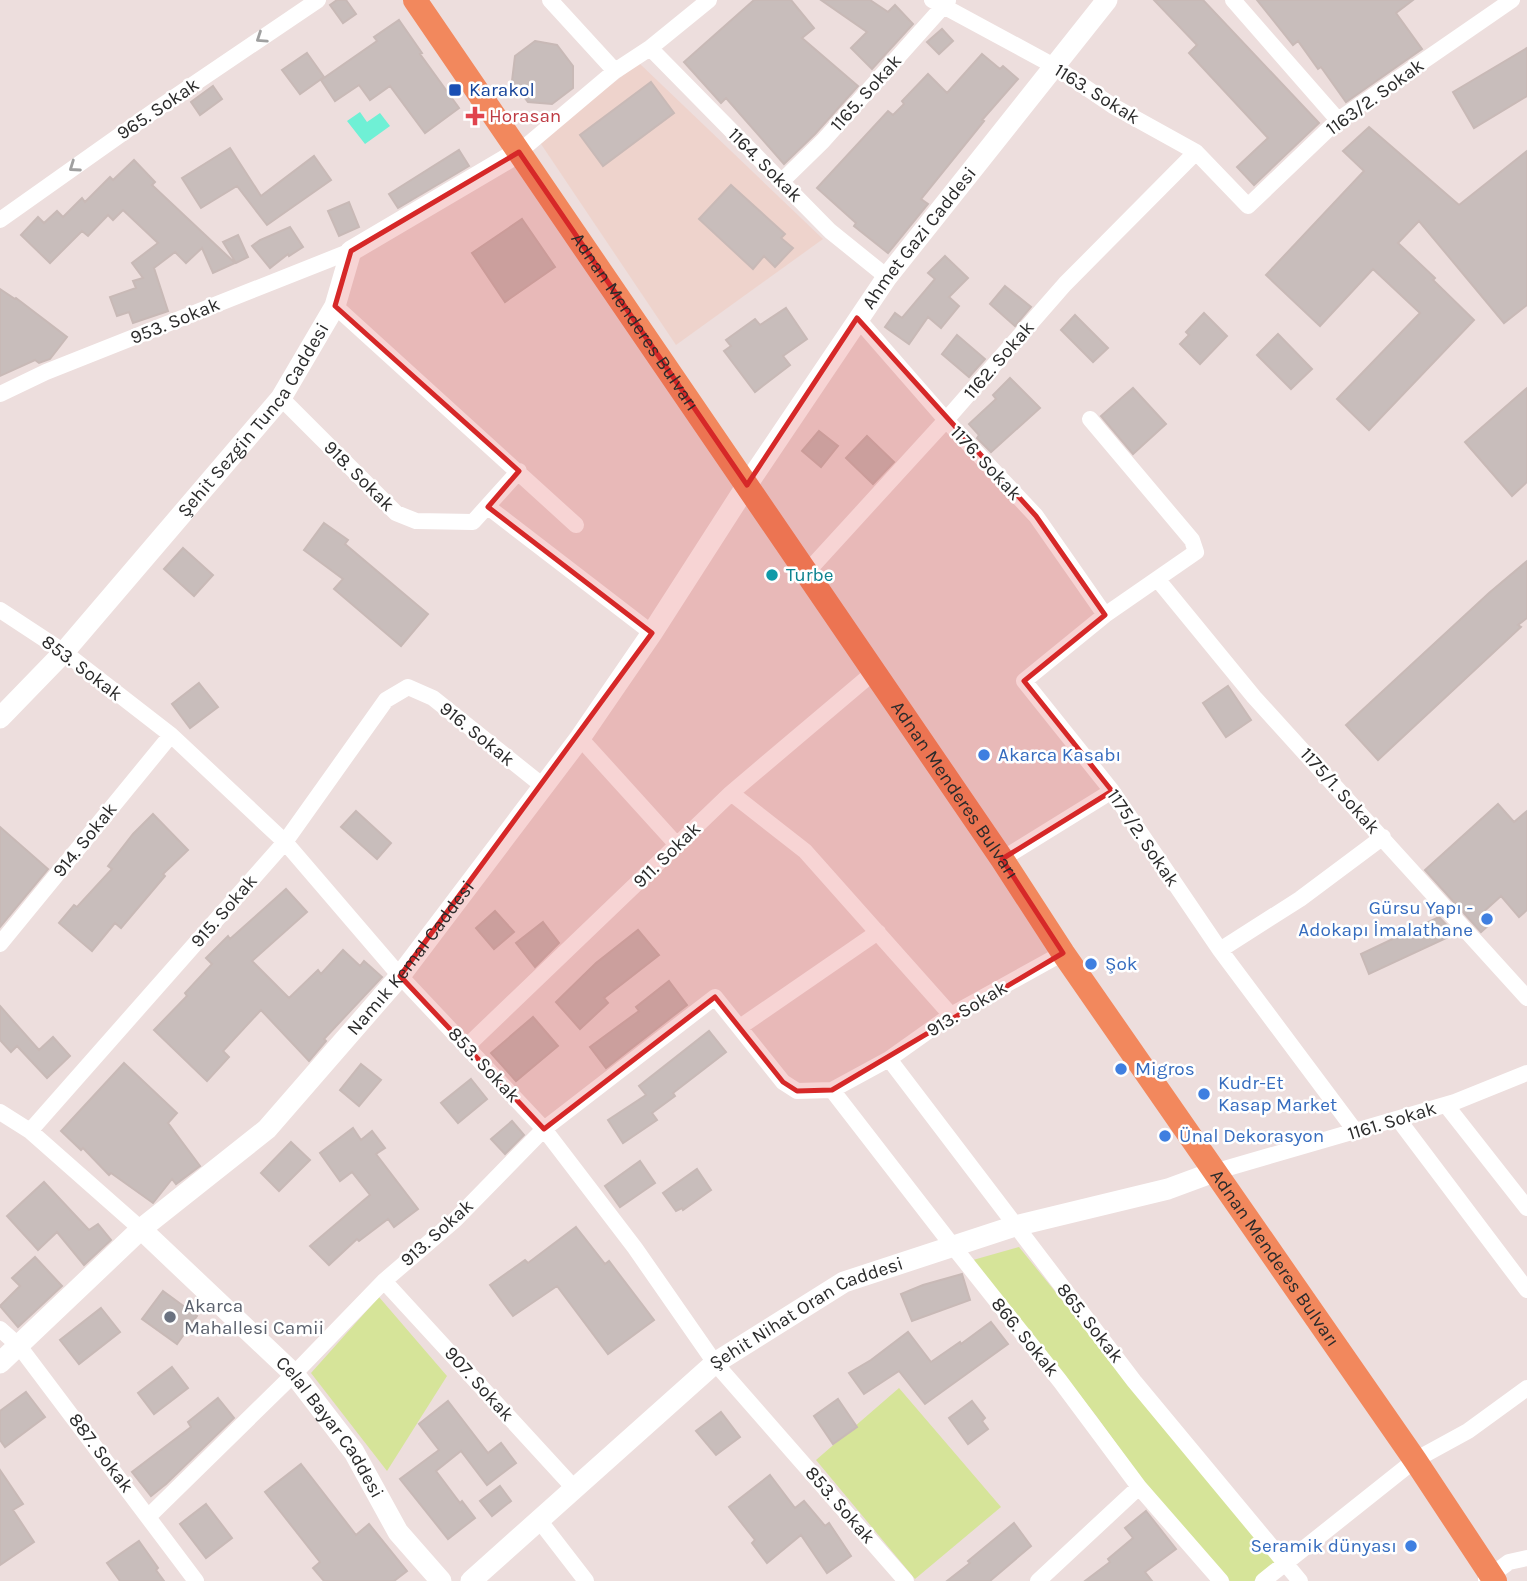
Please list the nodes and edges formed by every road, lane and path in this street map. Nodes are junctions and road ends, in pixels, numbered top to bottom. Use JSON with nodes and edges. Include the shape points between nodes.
{"nodes":[{"id":1,"x":318,"y":0,"type":"edge"},
{"id":2,"x":415,"y":0,"type":"edge"},
{"id":3,"x":550,"y":0,"type":"edge"},
{"id":4,"x":709,"y":0,"type":"edge"},
{"id":5,"x":1107,"y":0,"type":"edge"},
{"id":6,"x":1233,"y":0,"type":"edge"},
{"id":7,"x":1512,"y":0,"type":"edge"},
{"id":8,"x":941,"y":2,"type":"edge"},
{"id":9,"x":650,"y":48,"type":"junction"},
{"id":10,"x":1054,"y":66,"type":"junction"},
{"id":11,"x":615,"y":71,"type":"junction"},
{"id":12,"x":1338,"y":120,"type":"junction"},
{"id":13,"x":519,"y":152,"type":"junction"},
{"id":14,"x":1196,"y":152,"type":"junction"},
{"id":15,"x":781,"y":182,"type":"junction"},
{"id":16,"x":1248,"y":206,"type":"joint"},
{"id":17,"x":0,"y":220,"type":"edge"},
{"id":18,"x":351,"y":251,"type":"junction"},
{"id":19,"x":887,"y":276,"type":"junction"},
{"id":20,"x":335,"y":306,"type":"junction"},
{"id":21,"x":857,"y":318,"type":"junction"},
{"id":22,"x":0,"y":394,"type":"edge"},
{"id":23,"x":281,"y":398,"type":"junction"},
{"id":24,"x":1090,"y":419,"type":"dead end"},
{"id":25,"x":946,"y":420,"type":"junction"},
{"id":26,"x":519,"y":471,"type":"junction"},
{"id":27,"x":747,"y":485,"type":"junction"},
{"id":28,"x":488,"y":507,"type":"junction"},
{"id":29,"x":576,"y":525,"type":"dead end"},
{"id":30,"x":807,"y":572,"type":"junction"},
{"id":31,"x":1158,"y":580,"type":"junction"},
{"id":32,"x":0,"y":610,"type":"edge"},
{"id":33,"x":1105,"y":615,"type":"junction"},
{"id":34,"x":652,"y":634,"type":"junction"},
{"id":35,"x":64,"y":652,"type":"junction"},
{"id":36,"x":874,"y":672,"type":"junction"},
{"id":37,"x":408,"y":687,"type":"joint"},
{"id":38,"x":0,"y":718,"type":"edge"},
{"id":39,"x":171,"y":736,"type":"junction"},
{"id":40,"x":580,"y":738,"type":"junction"},
{"id":41,"x":543,"y":786,"type":"junction"},
{"id":42,"x":1112,"y":791,"type":"junction"},
{"id":43,"x":731,"y":793,"type":"junction"},
{"id":44,"x":1383,"y":837,"type":"junction"},
{"id":45,"x":285,"y":842,"type":"junction"},
{"id":46,"x":677,"y":845,"type":"junction"},
{"id":47,"x":1002,"y":859,"type":"junction"},
{"id":48,"x":878,"y":932,"type":"junction"},
{"id":49,"x":0,"y":944,"type":"edge"},
{"id":50,"x":1220,"y":950,"type":"junction"},
{"id":51,"x":1063,"y":953,"type":"junction"},
{"id":52,"x":400,"y":976,"type":"junction"},
{"id":53,"x":1527,"y":998,"type":"edge"},
{"id":54,"x":951,"y":1016,"type":"junction"},
{"id":55,"x":740,"y":1027,"type":"junction"},
{"id":56,"x":467,"y":1047,"type":"junction"},
{"id":57,"x":889,"y":1059,"type":"junction"},
{"id":58,"x":1527,"y":1073,"type":"edge"},
{"id":59,"x":832,"y":1090,"type":"junction"},
{"id":60,"x":1446,"y":1105,"type":"junction"},
{"id":61,"x":0,"y":1112,"type":"edge"},
{"id":62,"x":1398,"y":1119,"type":"junction"},
{"id":63,"x":544,"y":1129,"type":"junction"},
{"id":64,"x":30,"y":1131,"type":"junction"},
{"id":65,"x":1356,"y":1132,"type":"junction"},
{"id":66,"x":1214,"y":1172,"type":"junction"},
{"id":67,"x":1527,"y":1208,"type":"edge"},
{"id":68,"x":1015,"y":1226,"type":"junction"},
{"id":69,"x":141,"y":1229,"type":"junction"},
{"id":70,"x":952,"y":1245,"type":"junction"},
{"id":71,"x":384,"y":1280,"type":"junction"},
{"id":72,"x":1527,"y":1290,"type":"edge"},
{"id":73,"x":0,"y":1329,"type":"edge"},
{"id":74,"x":19,"y":1346,"type":"junction"},
{"id":75,"x":0,"y":1363,"type":"edge"},
{"id":76,"x":715,"y":1363,"type":"junction"},
{"id":77,"x":294,"y":1374,"type":"junction"},
{"id":78,"x":1527,"y":1388,"type":"edge"},
{"id":79,"x":1415,"y":1460,"type":"junction"},
{"id":80,"x":1139,"y":1487,"type":"junction"},
{"id":81,"x":574,"y":1488,"type":"junction"},
{"id":82,"x":149,"y":1516,"type":"junction"},
{"id":83,"x":538,"y":1520,"type":"junction"},
{"id":84,"x":1527,"y":1558,"type":"edge"},
{"id":85,"x":1286,"y":1561,"type":"junction"},
{"id":86,"x":896,"y":1578,"type":"edge"},
{"id":87,"x":1490,"y":1579,"type":"edge"},
{"id":88,"x":196,"y":1581,"type":"edge"},
{"id":89,"x":440,"y":1581,"type":"edge"},
{"id":90,"x":471,"y":1581,"type":"edge"},
{"id":91,"x":586,"y":1581,"type":"edge"},
{"id":92,"x":1038,"y":1581,"type":"edge"},
{"id":93,"x":1221,"y":1581,"type":"edge"},
{"id":94,"x":1263,"y":1581,"type":"edge"},
{"id":95,"x":1300,"y":1581,"type":"edge"}],
"edges":[{"from":1,"to":17,"type":"street","name":"965. Sokak","one_way":true},
{"from":2,"to":13,"type":"main road","name":"Adnan Menderes Bulvarı"},
{"from":3,"to":11,"type":"street"},
{"from":4,"to":9,"type":"street"},
{"from":5,"to":10,"type":"street","name":"Ahmet Gazi Caddesi"},
{"from":6,"to":12,"type":"street"},
{"from":7,"to":12,"type":"street","name":"1163/2. Sokak"},
{"from":8,"to":10,"type":"street","name":"1163. Sokak"},
{"from":8,"to":15,"type":"street","name":"1165. Sokak","via":[[823,141]]},
{"from":9,"to":11,"type":"street"},
{"from":9,"to":15,"type":"street","name":"1164. Sokak"},
{"from":10,"to":14,"type":"street","name":"1163. Sokak","via":[[1113,106]]},
{"from":10,"to":19,"type":"street","name":"Ahmet Gazi Caddesi"},
{"from":11,"to":13,"type":"street"},
{"from":12,"to":16,"type":"street","name":"1163/2. Sokak"},
{"from":13,"to":18,"type":"street"},
{"from":13,"to":27,"type":"main road","name":"Adnan Menderes Bulvarı"},
{"from":14,"to":16,"type":"street","name":"1163. Sokak"},
{"from":14,"to":25,"type":"street","name":"1162. Sokak","via":[[1065,284]]},
{"from":15,"to":19,"type":"street","name":"1164. Sokak","via":[[830,231]]},
{"from":18,"to":20,"type":"street","name":"Şehit Sezgin Tunca Caddesi"},
{"from":18,"to":22,"type":"street","name":"953. Sokak"},
{"from":19,"to":21,"type":"street","name":"Ahmet Gazi Caddesi"},
{"from":20,"to":23,"type":"street","name":"Şehit Sezgin Tunca Caddesi"},
{"from":20,"to":26,"type":"street"},
{"from":21,"to":25,"type":"street","name":"1176. Sokak"},
{"from":21,"to":27,"type":"street","name":"Ahmet Gazi Caddesi"},
{"from":23,"to":28,"type":"street","name":"918. Sokak","via":[[396,513],[416,521],[473,522]]},
{"from":23,"to":35,"type":"street","name":"Şehit Sezgin Tunca Caddesi"},
{"from":24,"to":31,"type":"street","name":"1175/2. Sokak","via":[[1192,540],[1196,552]]},
{"from":25,"to":30,"type":"street","name":"1162. Sokak"},
{"from":25,"to":33,"type":"street","name":"1176. Sokak","via":[[1036,516]]},
{"from":26,"to":28,"type":"street","name":"918. Sokak"},
{"from":26,"to":29,"type":"street"},
{"from":27,"to":30,"type":"main road","name":"Adnan Menderes Bulvarı"},
{"from":27,"to":34,"type":"street","name":"Namık Kemal Caddesi"},
{"from":28,"to":34,"type":"street"},
{"from":30,"to":36,"type":"main road","name":"Adnan Menderes Bulvarı"},
{"from":31,"to":33,"type":"street","name":"1175/2. Sokak"},
{"from":31,"to":44,"type":"street","name":"1175/1. Sokak","via":[[1254,697]]},
{"from":32,"to":35,"type":"street","name":"853. Sokak"},
{"from":33,"to":42,"type":"street","name":"1175/2. Sokak","via":[[1024,681]]},
{"from":34,"to":40,"type":"street","name":"Namık Kemal Caddesi"},
{"from":35,"to":38,"type":"street","name":"Şehit Sezgin Tunca Caddesi"},
{"from":35,"to":39,"type":"street","name":"853. Sokak"},
{"from":36,"to":43,"type":"street","name":"911. Sokak"},
{"from":36,"to":47,"type":"main road","name":"Adnan Menderes Bulvarı"},
{"from":37,"to":41,"type":"street","name":"916. Sokak","via":[[433,698]]},
{"from":37,"to":45,"type":"street","name":"915. Sokak","via":[[386,700]]},
{"from":39,"to":45,"type":"street","name":"853. Sokak"},
{"from":39,"to":49,"type":"street","name":"914. Sokak"},
{"from":40,"to":41,"type":"street","name":"Namık Kemal Caddesi"},
{"from":40,"to":46,"type":"street"},
{"from":41,"to":52,"type":"street","name":"Namık Kemal Caddesi"},
{"from":42,"to":47,"type":"street"},
{"from":42,"to":50,"type":"street","name":"1175/2. Sokak"},
{"from":43,"to":46,"type":"street","name":"911. Sokak"},
{"from":43,"to":48,"type":"street","via":[[805,851]]},
{"from":44,"to":50,"type":"street","via":[[1300,899]]},
{"from":44,"to":53,"type":"street","name":"1175/1. Sokak"},
{"from":45,"to":52,"type":"street","name":"853. Sokak"},
{"from":45,"to":64,"type":"street","name":"915. Sokak"},
{"from":46,"to":56,"type":"street","name":"911. Sokak"},
{"from":47,"to":51,"type":"main road","name":"Adnan Menderes Bulvarı"},
{"from":48,"to":54,"type":"street"},
{"from":48,"to":55,"type":"street"},
{"from":50,"to":65,"type":"street","name":"1175/2. Sokak"},
{"from":51,"to":54,"type":"street","name":"913. Sokak"},
{"from":51,"to":66,"type":"main road","name":"Adnan Menderes Bulvarı"},
{"from":52,"to":56,"type":"street","name":"853. Sokak"},
{"from":52,"to":69,"type":"street","name":"Namık Kemal Caddesi","via":[[267,1129]]},
{"from":54,"to":57,"type":"street","name":"913. Sokak"},
{"from":55,"to":59,"type":"street","name":"913. Sokak","via":[[783,1082],[797,1091]]},
{"from":55,"to":63,"type":"street","name":"913. Sokak","via":[[715,997]]},
{"from":56,"to":63,"type":"street","name":"853. Sokak"},
{"from":57,"to":59,"type":"street","name":"913. Sokak"},
{"from":57,"to":68,"type":"street","name":"865. Sokak"},
{"from":58,"to":60,"type":"street","name":"1161. Sokak"},
{"from":59,"to":70,"type":"street","name":"866. Sokak"},
{"from":60,"to":62,"type":"street","name":"1161. Sokak"},
{"from":60,"to":67,"type":"street"},
{"from":61,"to":64,"type":"street"},
{"from":62,"to":65,"type":"street","name":"1161. Sokak"},
{"from":62,"to":72,"type":"street"},
{"from":63,"to":71,"type":"street","name":"913. Sokak","via":[[455,1220]]},
{"from":63,"to":76,"type":"street","name":"853. Sokak"},
{"from":64,"to":69,"type":"street"},
{"from":65,"to":66,"type":"street","name":"1161. Sokak"},
{"from":66,"to":68,"type":"street","name":"Şehit Nihat Oran Caddesi","via":[[1168,1189]]},
{"from":66,"to":79,"type":"main road","name":"Adnan Menderes Bulvarı"},
{"from":68,"to":70,"type":"street","name":"Şehit Nihat Oran Caddesi"},
{"from":68,"to":85,"type":"street","name":"865. Sokak","via":[[1134,1381]]},
{"from":69,"to":74,"type":"street","name":"Namık Kemal Caddesi"},
{"from":69,"to":77,"type":"street","name":"Celal Bayar Caddesi"},
{"from":70,"to":76,"type":"street","name":"Şehit Nihat Oran Caddesi","via":[[844,1282]]},
{"from":70,"to":80,"type":"street","name":"866. Sokak"},
{"from":71,"to":77,"type":"street","name":"913. Sokak"},
{"from":71,"to":81,"type":"street","name":"907. Sokak"},
{"from":73,"to":74,"type":"street","name":"887. Sokak"},
{"from":74,"to":75,"type":"street","name":"Namık Kemal Caddesi"},
{"from":74,"to":82,"type":"street","name":"887. Sokak"},
{"from":76,"to":81,"type":"street","name":"Şehit Nihat Oran Caddesi"},
{"from":76,"to":86,"type":"street","name":"853. Sokak"},
{"from":77,"to":82,"type":"street","name":"913. Sokak"},
{"from":77,"to":89,"type":"street","name":"Celal Bayar Caddesi","via":[[354,1452],[398,1532]]},
{"from":78,"to":79,"type":"street","via":[[1468,1431]]},
{"from":79,"to":85,"type":"street"},
{"from":79,"to":87,"type":"main road","name":"Adnan Menderes Bulvarı"},
{"from":80,"to":92,"type":"street"},
{"from":80,"to":93,"type":"street","name":"866. Sokak"},
{"from":81,"to":83,"type":"street","name":"Şehit Nihat Oran Caddesi"},
{"from":82,"to":88,"type":"street","name":"887. Sokak"},
{"from":83,"to":90,"type":"street","name":"Şehit Nihat Oran Caddesi"},
{"from":83,"to":91,"type":"street"},
{"from":84,"to":87,"type":"street","via":[[1509,1562]]},
{"from":85,"to":94,"type":"street"},
{"from":85,"to":95,"type":"street","name":"865. Sokak"}]}
